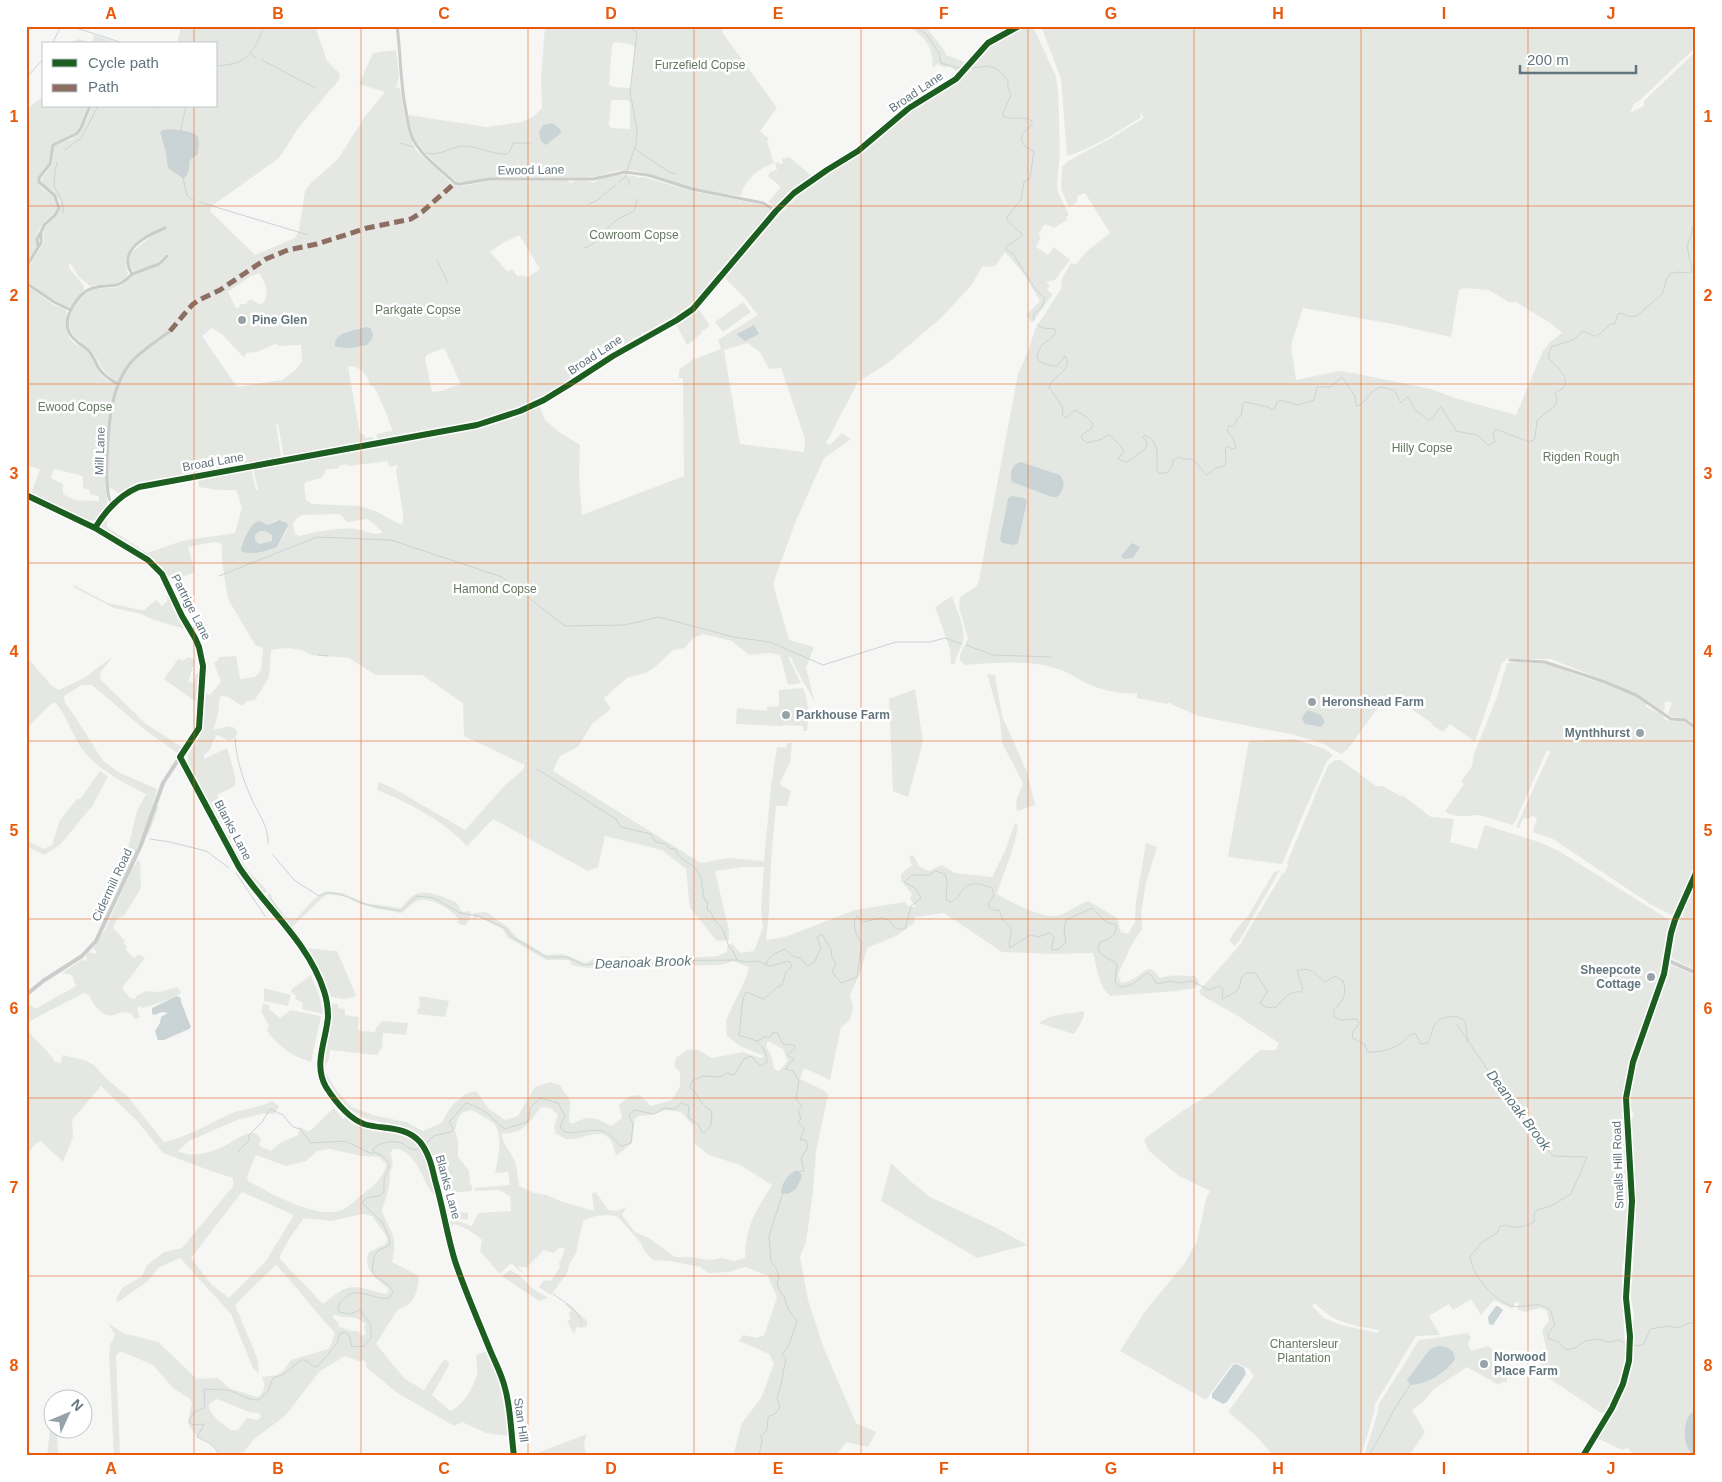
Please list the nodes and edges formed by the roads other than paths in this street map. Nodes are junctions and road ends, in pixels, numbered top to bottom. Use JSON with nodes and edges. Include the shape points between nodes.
{"nodes":[{"id":1,"x":397,"y":26,"type":"edge"},
{"id":2,"x":1019,"y":26,"type":"edge"},
{"id":3,"x":89,"y":108,"type":"edge"},
{"id":4,"x":776,"y":211,"type":"junction"},
{"id":5,"x":164,"y":228,"type":"dead end"},
{"id":6,"x":167,"y":256,"type":"dead end"},
{"id":7,"x":26,"y":267,"type":"edge"},
{"id":8,"x":132,"y":274,"type":"junction"},
{"id":9,"x":26,"y":283,"type":"edge"},
{"id":10,"x":71,"y":310,"type":"junction"},
{"id":11,"x":170,"y":331,"type":"dead end"},
{"id":12,"x":118,"y":384,"type":"junction"},
{"id":13,"x":26,"y":495,"type":"edge"},
{"id":14,"x":112,"y":504,"type":"junction"},
{"id":15,"x":95,"y":528,"type":"junction"},
{"id":16,"x":1510,"y":660,"type":"dead end"},
{"id":17,"x":1696,"y":728,"type":"edge"},
{"id":18,"x":180,"y":757,"type":"junction"},
{"id":19,"x":1696,"y":873,"type":"edge"},
{"id":20,"x":1667,"y":960,"type":"junction"},
{"id":21,"x":1696,"y":973,"type":"edge"},
{"id":22,"x":26,"y":995,"type":"edge"},
{"id":23,"x":505,"y":1387,"type":"joint"},
{"id":24,"x":514,"y":1456,"type":"edge"},
{"id":25,"x":1583,"y":1456,"type":"edge"}],
"edges":[{"from":1,"to":4,"type":"street","name":"Ewood Lane","via":[[403,100],[410,133],[422,152],[455,182],[593,179],[626,172],[763,203]]},
{"from":2,"to":4,"type":"street","name":"Broad Lane","via":[[988,44],[948,84],[909,108],[858,151],[802,187]]},
{"from":3,"to":7,"type":"street","via":[[76,134],[53,145],[50,164],[39,178],[40,184],[56,196],[59,208],[44,226],[42,240]]},
{"from":4,"to":14,"type":"street","name":"Broad Lane","via":[[693,309],[556,393],[520,411],[468,428],[145,486],[130,491]]},
{"from":5,"to":8,"type":"street","via":[[145,238],[130,252],[127,260]]},
{"from":6,"to":8,"type":"street","via":[[158,264]]},
{"from":8,"to":10,"type":"street","via":[[118,285],[88,290]]},
{"from":9,"to":10,"type":"street"},
{"from":10,"to":12,"type":"street","via":[[67,325],[72,337],[90,352],[105,376]]},
{"from":11,"to":12,"type":"street","name":"Mill Lane","via":[[132,361]]},
{"from":12,"to":14,"type":"street","name":"Mill Lane","via":[[112,406],[107,454],[108,496]]},
{"from":13,"to":15,"type":"street","name":"Partrige Lane"},
{"from":14,"to":15,"type":"street","name":"Broad Lane"},
{"from":15,"to":18,"type":"street","name":"Partrige Lane","via":[[158,569],[199,647],[203,666],[200,720],[195,735]]},
{"from":16,"to":17,"type":"street","via":[[1545,662],[1605,682],[1636,695],[1671,719],[1685,720]]},
{"from":18,"to":22,"type":"street","name":"Cidermill Road","via":[[164,783],[141,845],[98,938],[82,956]]},
{"from":18,"to":23,"type":"street","name":"Blanks Lane","via":[[249,882],[317,974],[328,1008],[320,1064],[326,1086],[340,1106],[356,1120],[402,1130],[415,1137],[426,1150],[461,1278]]},
{"from":19,"to":20,"type":"street","name":"Smalls Hill Road","via":[[1675,920]]},
{"from":20,"to":21,"type":"street"},
{"from":20,"to":25,"type":"street","name":"Smalls Hill Road","via":[[1661,987],[1633,1062],[1626,1098],[1632,1201],[1626,1298],[1629,1361],[1612,1408]]},
{"from":23,"to":24,"type":"street","name":"Stan Hill"}]}
